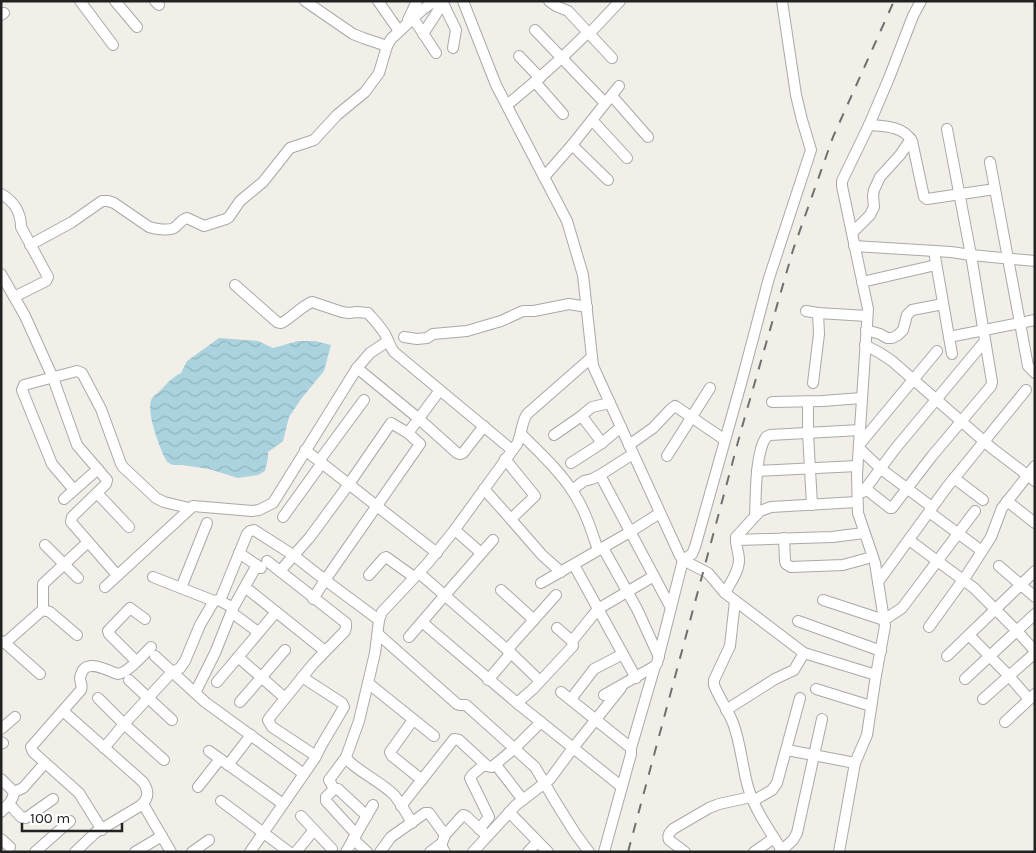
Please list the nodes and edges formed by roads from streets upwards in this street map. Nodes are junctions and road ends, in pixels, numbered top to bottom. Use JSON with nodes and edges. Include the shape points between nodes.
{"nodes":[{"id":1,"x":80,"y":1,"type":"edge"},
{"id":2,"x":115,"y":1,"type":"edge"},
{"id":3,"x":305,"y":1,"type":"edge"},
{"id":4,"x":378,"y":1,"type":"edge"},
{"id":5,"x":417,"y":1,"type":"edge"},
{"id":6,"x":463,"y":1,"type":"edge"},
{"id":7,"x":550,"y":1,"type":"edge"},
{"id":8,"x":782,"y":1,"type":"edge"},
{"id":9,"x":921,"y":1,"type":"edge"},
{"id":10,"x":440,"y":2,"type":"edge"},
{"id":11,"x":614,"y":3,"type":"edge"},
{"id":12,"x":413,"y":18,"type":"junction"},
{"id":13,"x":136,"y":27,"type":"dead end"},
{"id":14,"x":402,"y":28,"type":"junction"},
{"id":15,"x":534,"y":30,"type":"dead end"},
{"id":16,"x":588,"y":33,"type":"junction"},
{"id":17,"x":424,"y":34,"type":"junction"},
{"id":18,"x":114,"y":45,"type":"dead end"},
{"id":19,"x":386,"y":46,"type":"junction"},
{"id":20,"x":453,"y":48,"type":"dead end"},
{"id":21,"x":436,"y":53,"type":"dead end"},
{"id":22,"x":518,"y":56,"type":"dead end"},
{"id":23,"x":562,"y":58,"type":"junction"},
{"id":24,"x":612,"y":58,"type":"dead end"},
{"id":25,"x":538,"y":80,"type":"junction"},
{"id":26,"x":619,"y":86,"type":"dead end"},
{"id":27,"x":609,"y":100,"type":"junction"},
{"id":28,"x":507,"y":105,"type":"junction"},
{"id":29,"x":563,"y":114,"type":"dead end"},
{"id":30,"x":592,"y":120,"type":"junction"},
{"id":31,"x":869,"y":125,"type":"junction"},
{"id":32,"x":948,"y":129,"type":"dead end"},
{"id":33,"x":648,"y":137,"type":"dead end"},
{"id":34,"x":911,"y":139,"type":"junction"},
{"id":35,"x":572,"y":145,"type":"junction"},
{"id":36,"x":627,"y":158,"type":"dead end"},
{"id":37,"x":990,"y":162,"type":"dead end"},
{"id":38,"x":544,"y":177,"type":"junction"},
{"id":39,"x":608,"y":180,"type":"dead end"},
{"id":40,"x":995,"y":189,"type":"junction"},
{"id":41,"x":1,"y":194,"type":"edge"},
{"id":42,"x":960,"y":195,"type":"junction"},
{"id":43,"x":852,"y":233,"type":"junction"},
{"id":44,"x":30,"y":245,"type":"junction"},
{"id":45,"x":854,"y":246,"type":"junction"},
{"id":46,"x":934,"y":251,"type":"junction"},
{"id":47,"x":971,"y":255,"type":"junction"},
{"id":48,"x":1008,"y":258,"type":"junction"},
{"id":49,"x":1035,"y":261,"type":"edge"},
{"id":50,"x":936,"y":265,"type":"junction"},
{"id":51,"x":1,"y":274,"type":"edge"},
{"id":52,"x":862,"y":282,"type":"junction"},
{"id":53,"x":235,"y":285,"type":"dead end"},
{"id":54,"x":14,"y":297,"type":"junction"},
{"id":55,"x":943,"y":304,"type":"junction"},
{"id":56,"x":587,"y":307,"type":"junction"},
{"id":57,"x":806,"y":312,"type":"dead end"},
{"id":58,"x":818,"y":313,"type":"junction"},
{"id":59,"x":867,"y":316,"type":"junction"},
{"id":60,"x":1035,"y":320,"type":"edge"},
{"id":61,"x":1019,"y":322,"type":"junction"},
{"id":62,"x":983,"y":329,"type":"junction"},
{"id":63,"x":866,"y":330,"type":"junction"},
{"id":64,"x":404,"y":337,"type":"dead end"},
{"id":65,"x":949,"y":337,"type":"junction"},
{"id":66,"x":388,"y":341,"type":"junction"},
{"id":67,"x":985,"y":341,"type":"junction"},
{"id":68,"x":865,"y":345,"type":"junction"},
{"id":69,"x":937,"y":352,"type":"dead end"},
{"id":70,"x":952,"y":354,"type":"dead end"},
{"id":71,"x":592,"y":357,"type":"junction"},
{"id":72,"x":357,"y":368,"type":"junction"},
{"id":73,"x":1035,"y":373,"type":"edge"},
{"id":74,"x":53,"y":378,"type":"junction"},
{"id":75,"x":913,"y":379,"type":"junction"},
{"id":76,"x":813,"y":383,"type":"dead end"},
{"id":77,"x":710,"y":388,"type":"dead end"},
{"id":78,"x":440,"y":390,"type":"junction"},
{"id":79,"x":1026,"y":390,"type":"dead end"},
{"id":80,"x":862,"y":398,"type":"junction"},
{"id":81,"x":364,"y":400,"type":"dead end"},
{"id":82,"x":936,"y":400,"type":"junction"},
{"id":83,"x":772,"y":402,"type":"dead end"},
{"id":84,"x":808,"y":402,"type":"junction"},
{"id":85,"x":610,"y":403,"type":"junction"},
{"id":86,"x":580,"y":417,"type":"junction"},
{"id":87,"x":418,"y":418,"type":"junction"},
{"id":88,"x":692,"y":418,"type":"junction"},
{"id":89,"x":961,"y":421,"type":"junction"},
{"id":90,"x":484,"y":426,"type":"junction"},
{"id":91,"x":621,"y":427,"type":"junction"},
{"id":92,"x":860,"y":430,"type":"junction"},
{"id":93,"x":408,"y":433,"type":"junction"},
{"id":94,"x":808,"y":433,"type":"junction"},
{"id":95,"x":521,"y":434,"type":"junction"},
{"id":96,"x":554,"y":435,"type":"dead end"},
{"id":97,"x":725,"y":440,"type":"junction"},
{"id":98,"x":984,"y":441,"type":"junction"},
{"id":99,"x":602,"y":443,"type":"junction"},
{"id":100,"x":859,"y":446,"type":"junction"},
{"id":101,"x":631,"y":449,"type":"junction"},
{"id":102,"x":305,"y":450,"type":"junction"},
{"id":103,"x":512,"y":450,"type":"junction"},
{"id":104,"x":667,"y":456,"type":"dead end"},
{"id":105,"x":505,"y":459,"type":"junction"},
{"id":106,"x":321,"y":462,"type":"junction"},
{"id":107,"x":571,"y":463,"type":"dead end"},
{"id":108,"x":857,"y":466,"type":"junction"},
{"id":109,"x":1035,"y":466,"type":"edge"},
{"id":110,"x":810,"y":468,"type":"junction"},
{"id":111,"x":98,"y":469,"type":"junction"},
{"id":112,"x":881,"y":469,"type":"junction"},
{"id":113,"x":757,"y":471,"type":"junction"},
{"id":114,"x":600,"y":475,"type":"junction"},
{"id":115,"x":954,"y":478,"type":"junction"},
{"id":116,"x":1031,"y":479,"type":"edge"},
{"id":117,"x":349,"y":484,"type":"junction"},
{"id":118,"x":484,"y":489,"type":"junction"},
{"id":119,"x":907,"y":489,"type":"junction"},
{"id":120,"x":74,"y":490,"type":"junction"},
{"id":121,"x":572,"y":490,"type":"junction"},
{"id":122,"x":97,"y":492,"type":"junction"},
{"id":123,"x":860,"y":495,"type":"junction"},
{"id":124,"x":64,"y":499,"type":"dead end"},
{"id":125,"x":984,"y":500,"type":"dead end"},
{"id":126,"x":1007,"y":501,"type":"junction"},
{"id":127,"x":377,"y":505,"type":"junction"},
{"id":128,"x":812,"y":505,"type":"junction"},
{"id":129,"x":189,"y":508,"type":"junction"},
{"id":130,"x":931,"y":509,"type":"junction"},
{"id":131,"x":975,"y":511,"type":"dead end"},
{"id":132,"x":660,"y":513,"type":"junction"},
{"id":133,"x":755,"y":516,"type":"junction"},
{"id":134,"x":283,"y":517,"type":"dead end"},
{"id":135,"x":511,"y":519,"type":"junction"},
{"id":136,"x":207,"y":523,"type":"dead end"},
{"id":137,"x":1035,"y":523,"type":"edge"},
{"id":138,"x":130,"y":527,"type":"dead end"},
{"id":139,"x":455,"y":530,"type":"junction"},
{"id":140,"x":630,"y":532,"type":"junction"},
{"id":141,"x":864,"y":533,"type":"junction"},
{"id":142,"x":958,"y":534,"type":"junction"},
{"id":143,"x":784,"y":538,"type":"junction"},
{"id":144,"x":492,"y":540,"type":"dead end"},
{"id":145,"x":736,"y":540,"type":"junction"},
{"id":146,"x":908,"y":540,"type":"junction"},
{"id":147,"x":88,"y":542,"type":"junction"},
{"id":148,"x":45,"y":545,"type":"dead end"},
{"id":149,"x":601,"y":549,"type":"junction"},
{"id":150,"x":982,"y":551,"type":"junction"},
{"id":151,"x":437,"y":552,"type":"junction"},
{"id":152,"x":239,"y":553,"type":"junction"},
{"id":153,"x":482,"y":553,"type":"junction"},
{"id":154,"x":294,"y":555,"type":"junction"},
{"id":155,"x":872,"y":557,"type":"junction"},
{"id":156,"x":683,"y":560,"type":"junction"},
{"id":157,"x":938,"y":561,"type":"junction"},
{"id":158,"x":64,"y":564,"type":"junction"},
{"id":159,"x":262,"y":565,"type":"junction"},
{"id":160,"x":574,"y":565,"type":"junction"},
{"id":161,"x":999,"y":566,"type":"dead end"},
{"id":162,"x":1035,"y":571,"type":"edge"},
{"id":163,"x":280,"y":572,"type":"junction"},
{"id":164,"x":561,"y":572,"type":"junction"},
{"id":165,"x":369,"y":575,"type":"dead end"},
{"id":166,"x":417,"y":575,"type":"junction"},
{"id":167,"x":117,"y":576,"type":"junction"},
{"id":168,"x":654,"y":576,"type":"junction"},
{"id":169,"x":153,"y":577,"type":"dead end"},
{"id":170,"x":78,"y":578,"type":"dead end"},
{"id":171,"x":325,"y":580,"type":"junction"},
{"id":172,"x":963,"y":580,"type":"junction"},
{"id":173,"x":878,"y":582,"type":"junction"},
{"id":174,"x":541,"y":583,"type":"dead end"},
{"id":175,"x":1021,"y":586,"type":"junction"},
{"id":176,"x":105,"y":587,"type":"dead end"},
{"id":177,"x":181,"y":588,"type":"junction"},
{"id":178,"x":501,"y":590,"type":"dead end"},
{"id":179,"x":250,"y":592,"type":"dead end"},
{"id":180,"x":628,"y":593,"type":"junction"},
{"id":181,"x":725,"y":593,"type":"junction"},
{"id":182,"x":445,"y":594,"type":"junction"},
{"id":183,"x":556,"y":596,"type":"dead end"},
{"id":184,"x":1035,"y":598,"type":"edge"},
{"id":185,"x":313,"y":599,"type":"junction"},
{"id":186,"x":216,"y":600,"type":"junction"},
{"id":187,"x":823,"y":600,"type":"dead end"},
{"id":188,"x":735,"y":601,"type":"junction"},
{"id":189,"x":671,"y":608,"type":"junction"},
{"id":190,"x":598,"y":609,"type":"junction"},
{"id":191,"x":996,"y":609,"type":"junction"},
{"id":192,"x":44,"y":610,"type":"junction"},
{"id":193,"x":234,"y":611,"type":"junction"},
{"id":194,"x":276,"y":612,"type":"junction"},
{"id":195,"x":1035,"y":614,"type":"edge"},
{"id":196,"x":145,"y":619,"type":"dead end"},
{"id":197,"x":379,"y":620,"type":"junction"},
{"id":198,"x":534,"y":620,"type":"junction"},
{"id":199,"x":884,"y":620,"type":"junction"},
{"id":200,"x":798,"y":621,"type":"dead end"},
{"id":201,"x":422,"y":622,"type":"junction"},
{"id":202,"x":929,"y":627,"type":"dead end"},
{"id":203,"x":558,"y":628,"type":"dead end"},
{"id":204,"x":1017,"y":631,"type":"junction"},
{"id":205,"x":258,"y":632,"type":"junction"},
{"id":206,"x":77,"y":634,"type":"dead end"},
{"id":207,"x":378,"y":634,"type":"junction"},
{"id":208,"x":969,"y":635,"type":"junction"},
{"id":209,"x":409,"y":637,"type":"dead end"},
{"id":210,"x":572,"y":641,"type":"junction"},
{"id":211,"x":3,"y":642,"type":"edge"},
{"id":212,"x":285,"y":650,"type":"dead end"},
{"id":213,"x":325,"y":651,"type":"junction"},
{"id":214,"x":881,"y":651,"type":"junction"},
{"id":215,"x":509,"y":652,"type":"junction"},
{"id":216,"x":1035,"y":652,"type":"edge"},
{"id":217,"x":804,"y":653,"type":"junction"},
{"id":218,"x":623,"y":654,"type":"junction"},
{"id":219,"x":947,"y":656,"type":"dead end"},
{"id":220,"x":990,"y":656,"type":"junction"},
{"id":221,"x":238,"y":657,"type":"junction"},
{"id":222,"x":136,"y":661,"type":"junction"},
{"id":223,"x":657,"y":662,"type":"junction"},
{"id":224,"x":172,"y":672,"type":"junction"},
{"id":225,"x":40,"y":674,"type":"dead end"},
{"id":226,"x":876,"y":675,"type":"junction"},
{"id":227,"x":1009,"y":676,"type":"junction"},
{"id":228,"x":302,"y":677,"type":"junction"},
{"id":229,"x":262,"y":678,"type":"junction"},
{"id":230,"x":636,"y":678,"type":"junction"},
{"id":231,"x":966,"y":679,"type":"dead end"},
{"id":232,"x":129,"y":680,"type":"dead end"},
{"id":233,"x":488,"y":680,"type":"junction"},
{"id":234,"x":540,"y":681,"type":"junction"},
{"id":235,"x":217,"y":682,"type":"dead end"},
{"id":236,"x":368,"y":683,"type":"junction"},
{"id":237,"x":624,"y":684,"type":"junction"},
{"id":238,"x":816,"y":689,"type":"dead end"},
{"id":239,"x":561,"y":692,"type":"dead end"},
{"id":240,"x":195,"y":694,"type":"junction"},
{"id":241,"x":604,"y":695,"type":"dead end"},
{"id":242,"x":1032,"y":697,"type":"edge"},
{"id":243,"x":98,"y":698,"type":"dead end"},
{"id":244,"x":285,"y":698,"type":"junction"},
{"id":245,"x":800,"y":698,"type":"dead end"},
{"id":246,"x":149,"y":699,"type":"junction"},
{"id":247,"x":571,"y":699,"type":"junction"},
{"id":248,"x":984,"y":699,"type":"dead end"},
{"id":249,"x":240,"y":702,"type":"dead end"},
{"id":250,"x":517,"y":704,"type":"junction"},
{"id":251,"x":871,"y":706,"type":"junction"},
{"id":252,"x":726,"y":710,"type":"junction"},
{"id":253,"x":63,"y":711,"type":"junction"},
{"id":254,"x":15,"y":717,"type":"dead end"},
{"id":255,"x":596,"y":719,"type":"junction"},
{"id":256,"x":822,"y":719,"type":"dead end"},
{"id":257,"x":172,"y":720,"type":"dead end"},
{"id":258,"x":413,"y":720,"type":"junction"},
{"id":259,"x":541,"y":722,"type":"junction"},
{"id":260,"x":1005,"y":722,"type":"dead end"},
{"id":261,"x":124,"y":724,"type":"junction"},
{"id":262,"x":1,"y":729,"type":"edge"},
{"id":263,"x":250,"y":735,"type":"junction"},
{"id":264,"x":434,"y":736,"type":"dead end"},
{"id":265,"x":104,"y":748,"type":"junction"},
{"id":266,"x":515,"y":748,"type":"junction"},
{"id":267,"x":572,"y":748,"type":"junction"},
{"id":268,"x":631,"y":748,"type":"junction"},
{"id":269,"x":787,"y":750,"type":"junction"},
{"id":270,"x":209,"y":751,"type":"dead end"},
{"id":271,"x":814,"y":755,"type":"junction"},
{"id":272,"x":316,"y":756,"type":"junction"},
{"id":273,"x":346,"y":757,"type":"junction"},
{"id":274,"x":164,"y":760,"type":"dead end"},
{"id":275,"x":224,"y":762,"type":"junction"},
{"id":276,"x":45,"y":763,"type":"junction"},
{"id":277,"x":855,"y":763,"type":"junction"},
{"id":278,"x":485,"y":764,"type":"junction"},
{"id":279,"x":496,"y":765,"type":"junction"},
{"id":280,"x":304,"y":774,"type":"junction"},
{"id":281,"x":1,"y":779,"type":"edge"},
{"id":282,"x":422,"y":780,"type":"junction"},
{"id":283,"x":545,"y":783,"type":"junction"},
{"id":284,"x":198,"y":787,"type":"dead end"},
{"id":285,"x":622,"y":787,"type":"junction"},
{"id":286,"x":334,"y":789,"type":"junction"},
{"id":287,"x":14,"y":792,"type":"junction"},
{"id":288,"x":53,"y":799,"type":"dead end"},
{"id":289,"x":752,"y":799,"type":"junction"},
{"id":290,"x":523,"y":800,"type":"junction"},
{"id":291,"x":222,"y":801,"type":"dead end"},
{"id":292,"x":143,"y":804,"type":"junction"},
{"id":293,"x":283,"y":804,"type":"junction"},
{"id":294,"x":373,"y":806,"type":"dead end"},
{"id":295,"x":401,"y":806,"type":"junction"},
{"id":296,"x":5,"y":808,"type":"edge"},
{"id":297,"x":509,"y":812,"type":"junction"},
{"id":298,"x":301,"y":816,"type":"dead end"},
{"id":299,"x":367,"y":816,"type":"junction"},
{"id":300,"x":70,"y":821,"type":"dead end"},
{"id":301,"x":412,"y":823,"type":"junction"},
{"id":302,"x":102,"y":830,"type":"junction"},
{"id":303,"x":314,"y":830,"type":"junction"},
{"id":304,"x":263,"y":833,"type":"junction"},
{"id":305,"x":484,"y":833,"type":"junction"},
{"id":306,"x":162,"y":836,"type":"junction"},
{"id":307,"x":354,"y":836,"type":"junction"},
{"id":308,"x":774,"y":838,"type":"junction"},
{"id":309,"x":1,"y":839,"type":"edge"},
{"id":310,"x":209,"y":840,"type":"dead end"},
{"id":311,"x":537,"y":842,"type":"junction"},
{"id":312,"x":444,"y":843,"type":"edge"},
{"id":313,"x":10,"y":847,"type":"dead end"},
{"id":314,"x":332,"y":849,"type":"dead end"},
{"id":315,"x":77,"y":851,"type":"edge"},
{"id":316,"x":782,"y":851,"type":"edge"},
{"id":317,"x":35,"y":852,"type":"edge"},
{"id":318,"x":136,"y":852,"type":"edge"},
{"id":319,"x":171,"y":852,"type":"edge"},
{"id":320,"x":192,"y":852,"type":"edge"},
{"id":321,"x":250,"y":852,"type":"edge"},
{"id":322,"x":289,"y":852,"type":"edge"},
{"id":323,"x":296,"y":852,"type":"edge"},
{"id":324,"x":346,"y":852,"type":"edge"},
{"id":325,"x":367,"y":852,"type":"edge"},
{"id":326,"x":380,"y":852,"type":"edge"},
{"id":327,"x":430,"y":852,"type":"edge"},
{"id":328,"x":473,"y":852,"type":"edge"},
{"id":329,"x":528,"y":852,"type":"edge"},
{"id":330,"x":548,"y":852,"type":"edge"},
{"id":331,"x":589,"y":852,"type":"edge"},
{"id":332,"x":604,"y":852,"type":"edge"},
{"id":333,"x":685,"y":852,"type":"edge"},
{"id":334,"x":754,"y":852,"type":"edge"},
{"id":335,"x":839,"y":852,"type":"edge"}],
"edges":[{"from":1,"to":18,"type":"street"},
{"from":2,"to":13,"type":"street"},
{"from":3,"to":19,"type":"street","via":[[353,34]]},
{"from":4,"to":14,"type":"street"},
{"from":5,"to":14,"type":"street"},
{"from":6,"to":28,"type":"street"},
{"from":7,"to":16,"type":"street","via":[[568,11]]},
{"from":8,"to":97,"type":"street","via":[[796,95],[811,150],[769,278]]},
{"from":9,"to":31,"type":"street"},
{"from":10,"to":12,"type":"street"},
{"from":10,"to":17,"type":"street"},
{"from":10,"to":20,"type":"street","via":[[456,30]]},
{"from":11,"to":16,"type":"street"},
{"from":12,"to":14,"type":"street"},
{"from":12,"to":17,"type":"street"},
{"from":14,"to":19,"type":"street"},
{"from":15,"to":23,"type":"street"},
{"from":16,"to":23,"type":"street"},
{"from":16,"to":24,"type":"street"},
{"from":17,"to":21,"type":"street"},
{"from":19,"to":44,"type":"street","via":[[380,69],[365,92],[314,140],[290,148],[263,182],[240,201],[226,219],[204,226],[187,218],[172,229],[154,229],[114,203],[102,201]]},
{"from":22,"to":25,"type":"street"},
{"from":23,"to":25,"type":"street"},
{"from":23,"to":27,"type":"street"},
{"from":25,"to":28,"type":"street"},
{"from":25,"to":29,"type":"street"},
{"from":26,"to":27,"type":"street"},
{"from":27,"to":30,"type":"street"},
{"from":27,"to":33,"type":"street"},
{"from":28,"to":38,"type":"street"},
{"from":30,"to":35,"type":"street"},
{"from":30,"to":36,"type":"street"},
{"from":31,"to":34,"type":"street","via":[[897,129]]},
{"from":31,"to":43,"type":"street","via":[[842,181]]},
{"from":32,"to":42,"type":"street"},
{"from":34,"to":42,"type":"street","via":[[924,197]]},
{"from":34,"to":43,"type":"street","via":[[880,177],[870,215]]},
{"from":35,"to":38,"type":"street"},
{"from":35,"to":39,"type":"street"},
{"from":37,"to":40,"type":"street"},
{"from":38,"to":56,"type":"street","via":[[567,221],[583,275]]},
{"from":40,"to":42,"type":"street"},
{"from":40,"to":48,"type":"street"},
{"from":41,"to":44,"type":"street","via":[[14,204]]},
{"from":42,"to":47,"type":"street"},
{"from":43,"to":45,"type":"street"},
{"from":44,"to":54,"type":"street","via":[[48,279]]},
{"from":45,"to":46,"type":"street"},
{"from":45,"to":52,"type":"street"},
{"from":46,"to":47,"type":"street"},
{"from":46,"to":50,"type":"street"},
{"from":47,"to":48,"type":"street"},
{"from":47,"to":62,"type":"street"},
{"from":48,"to":49,"type":"street"},
{"from":48,"to":61,"type":"street"},
{"from":50,"to":52,"type":"street"},
{"from":50,"to":55,"type":"street"},
{"from":51,"to":54,"type":"street"},
{"from":52,"to":59,"type":"street"},
{"from":53,"to":66,"type":"street","via":[[277,322],[283,322],[312,302],[342,312],[368,313]]},
{"from":54,"to":74,"type":"street"},
{"from":55,"to":63,"type":"street","via":[[912,310],[906,315],[903,330],[892,338]]},
{"from":55,"to":65,"type":"street"},
{"from":56,"to":64,"type":"street","via":[[569,304],[523,310],[501,321],[467,331],[417,339]]},
{"from":56,"to":71,"type":"street"},
{"from":57,"to":58,"type":"street"},
{"from":58,"to":59,"type":"street"},
{"from":58,"to":76,"type":"street"},
{"from":59,"to":63,"type":"street"},
{"from":60,"to":61,"type":"street"},
{"from":61,"to":62,"type":"street"},
{"from":61,"to":73,"type":"street","via":[[1028,366]]},
{"from":62,"to":65,"type":"street"},
{"from":62,"to":67,"type":"street"},
{"from":63,"to":68,"type":"street"},
{"from":65,"to":70,"type":"street"},
{"from":66,"to":72,"type":"street","via":[[370,353]]},
{"from":66,"to":78,"type":"street","via":[[391,349]]},
{"from":67,"to":82,"type":"street"},
{"from":67,"to":89,"type":"street","via":[[991,386]]},
{"from":68,"to":75,"type":"street"},
{"from":68,"to":80,"type":"street"},
{"from":69,"to":75,"type":"street"},
{"from":71,"to":85,"type":"street"},
{"from":71,"to":95,"type":"street","via":[[526,414]]},
{"from":72,"to":87,"type":"street"},
{"from":72,"to":102,"type":"street"},
{"from":74,"to":111,"type":"street","via":[[77,445]]},
{"from":74,"to":120,"type":"street","via":[[24,385],[22,390],[52,464]]},
{"from":74,"to":129,"type":"street","via":[[77,371],[82,374],[100,409],[120,464],[156,498]]},
{"from":75,"to":82,"type":"street"},
{"from":75,"to":100,"type":"street"},
{"from":77,"to":88,"type":"street"},
{"from":78,"to":87,"type":"street"},
{"from":78,"to":90,"type":"street"},
{"from":79,"to":98,"type":"street"},
{"from":80,"to":84,"type":"street"},
{"from":80,"to":92,"type":"street"},
{"from":81,"to":106,"type":"street"},
{"from":82,"to":89,"type":"street"},
{"from":82,"to":112,"type":"street"},
{"from":83,"to":84,"type":"street"},
{"from":84,"to":94,"type":"street"},
{"from":85,"to":86,"type":"street","via":[[592,407]]},
{"from":85,"to":91,"type":"street"},
{"from":86,"to":96,"type":"street"},
{"from":86,"to":99,"type":"street"},
{"from":87,"to":90,"type":"street","via":[[460,454]]},
{"from":87,"to":93,"type":"street"},
{"from":88,"to":97,"type":"street"},
{"from":88,"to":101,"type":"street","via":[[675,406]]},
{"from":88,"to":104,"type":"street"},
{"from":89,"to":98,"type":"street"},
{"from":89,"to":119,"type":"street"},
{"from":90,"to":103,"type":"street"},
{"from":91,"to":99,"type":"street"},
{"from":91,"to":101,"type":"street"},
{"from":92,"to":94,"type":"street"},
{"from":92,"to":100,"type":"street"},
{"from":93,"to":117,"type":"street","via":[[391,423]]},
{"from":93,"to":127,"type":"street","via":[[420,444]]},
{"from":94,"to":110,"type":"street"},
{"from":94,"to":113,"type":"street","via":[[766,436]]},
{"from":95,"to":103,"type":"street"},
{"from":95,"to":121,"type":"street"},
{"from":97,"to":156,"type":"street","via":[[695,547],[692,554]]},
{"from":98,"to":115,"type":"street"},
{"from":98,"to":116,"type":"street"},
{"from":99,"to":107,"type":"street"},
{"from":100,"to":108,"type":"street"},
{"from":100,"to":112,"type":"street"},
{"from":101,"to":114,"type":"street"},
{"from":101,"to":132,"type":"street"},
{"from":102,"to":106,"type":"street"},
{"from":102,"to":129,"type":"street","via":[[278,496],[266,508],[252,511]]},
{"from":103,"to":105,"type":"street"},
{"from":105,"to":118,"type":"street"},
{"from":105,"to":135,"type":"street","via":[[536,496]]},
{"from":106,"to":117,"type":"street"},
{"from":106,"to":134,"type":"street"},
{"from":108,"to":110,"type":"street"},
{"from":108,"to":123,"type":"street"},
{"from":109,"to":116,"type":"street"},
{"from":110,"to":113,"type":"street"},
{"from":110,"to":128,"type":"street"},
{"from":111,"to":120,"type":"street"},
{"from":111,"to":122,"type":"street","via":[[107,482]]},
{"from":112,"to":119,"type":"street"},
{"from":112,"to":123,"type":"street"},
{"from":113,"to":133,"type":"street"},
{"from":114,"to":121,"type":"street"},
{"from":114,"to":140,"type":"street"},
{"from":115,"to":125,"type":"street"},
{"from":115,"to":130,"type":"street"},
{"from":116,"to":126,"type":"street"},
{"from":117,"to":127,"type":"street"},
{"from":117,"to":154,"type":"street"},
{"from":118,"to":135,"type":"street"},
{"from":118,"to":139,"type":"street"},
{"from":119,"to":123,"type":"street","via":[[892,508]]},
{"from":119,"to":130,"type":"street"},
{"from":120,"to":124,"type":"street"},
{"from":121,"to":149,"type":"street"},
{"from":122,"to":138,"type":"street"},
{"from":122,"to":147,"type":"street","via":[[71,519]]},
{"from":123,"to":128,"type":"street"},
{"from":123,"to":141,"type":"street","via":[[858,513]]},
{"from":126,"to":137,"type":"street"},
{"from":126,"to":150,"type":"street"},
{"from":127,"to":151,"type":"street"},
{"from":127,"to":171,"type":"street"},
{"from":128,"to":133,"type":"street","via":[[772,506]]},
{"from":129,"to":167,"type":"street"},
{"from":130,"to":142,"type":"street"},
{"from":130,"to":146,"type":"street"},
{"from":131,"to":142,"type":"street"},
{"from":132,"to":140,"type":"street"},
{"from":132,"to":156,"type":"street"},
{"from":133,"to":145,"type":"street"},
{"from":135,"to":164,"type":"street","via":[[542,556]]},
{"from":136,"to":177,"type":"street"},
{"from":139,"to":151,"type":"street"},
{"from":139,"to":153,"type":"street"},
{"from":140,"to":149,"type":"street"},
{"from":140,"to":168,"type":"street"},
{"from":141,"to":143,"type":"street"},
{"from":141,"to":155,"type":"street"},
{"from":142,"to":150,"type":"street"},
{"from":142,"to":157,"type":"street"},
{"from":143,"to":145,"type":"street"},
{"from":143,"to":155,"type":"street","via":[[786,564],[791,567],[843,565]]},
{"from":144,"to":153,"type":"street"},
{"from":145,"to":181,"type":"street","via":[[737,569]]},
{"from":146,"to":157,"type":"street"},
{"from":146,"to":173,"type":"street"},
{"from":147,"to":158,"type":"street"},
{"from":147,"to":167,"type":"street"},
{"from":148,"to":158,"type":"street"},
{"from":149,"to":160,"type":"street"},
{"from":149,"to":180,"type":"street"},
{"from":150,"to":172,"type":"street"},
{"from":151,"to":166,"type":"street"},
{"from":152,"to":154,"type":"street","via":[[247,534],[254,530]]},
{"from":152,"to":159,"type":"street"},
{"from":152,"to":186,"type":"street","via":[[221,598]]},
{"from":153,"to":182,"type":"street"},
{"from":154,"to":163,"type":"street"},
{"from":154,"to":171,"type":"street"},
{"from":155,"to":173,"type":"street"},
{"from":156,"to":181,"type":"street","via":[[708,573]]},
{"from":156,"to":189,"type":"street"},
{"from":157,"to":172,"type":"street"},
{"from":157,"to":199,"type":"street","via":[[902,608]]},
{"from":158,"to":170,"type":"street"},
{"from":158,"to":192,"type":"street","via":[[43,584]]},
{"from":159,"to":163,"type":"street"},
{"from":159,"to":193,"type":"street"},
{"from":160,"to":164,"type":"street"},
{"from":160,"to":190,"type":"street"},
{"from":161,"to":175,"type":"street"},
{"from":162,"to":175,"type":"street"},
{"from":163,"to":185,"type":"street"},
{"from":164,"to":174,"type":"street"},
{"from":165,"to":166,"type":"street","via":[[386,557]]},
{"from":166,"to":182,"type":"street"},
{"from":166,"to":197,"type":"street","via":[[386,606]]},
{"from":167,"to":176,"type":"street"},
{"from":168,"to":180,"type":"street"},
{"from":168,"to":189,"type":"street"},
{"from":169,"to":177,"type":"street"},
{"from":171,"to":185,"type":"street"},
{"from":171,"to":197,"type":"street"},
{"from":172,"to":191,"type":"street"},
{"from":172,"to":202,"type":"street"},
{"from":173,"to":199,"type":"street"},
{"from":175,"to":184,"type":"street"},
{"from":175,"to":191,"type":"street"},
{"from":177,"to":186,"type":"street"},
{"from":178,"to":198,"type":"street"},
{"from":179,"to":194,"type":"street"},
{"from":180,"to":190,"type":"street"},
{"from":180,"to":223,"type":"street"},
{"from":181,"to":188,"type":"street"},
{"from":182,"to":201,"type":"street"},
{"from":182,"to":215,"type":"street"},
{"from":183,"to":198,"type":"street"},
{"from":185,"to":213,"type":"street","via":[[346,623],[345,631]]},
{"from":186,"to":193,"type":"street"},
{"from":186,"to":224,"type":"street","via":[[200,625],[185,661]]},
{"from":187,"to":199,"type":"street"},
{"from":188,"to":217,"type":"street"},
{"from":188,"to":252,"type":"street","via":[[730,646],[714,680]]},
{"from":189,"to":223,"type":"street"},
{"from":190,"to":210,"type":"street"},
{"from":190,"to":218,"type":"street"},
{"from":191,"to":204,"type":"street"},
{"from":191,"to":208,"type":"street"},
{"from":192,"to":206,"type":"street"},
{"from":192,"to":211,"type":"street"},
{"from":193,"to":205,"type":"street"},
{"from":193,"to":240,"type":"street"},
{"from":194,"to":205,"type":"street"},
{"from":194,"to":213,"type":"street"},
{"from":195,"to":204,"type":"street"},
{"from":196,"to":222,"type":"street","via":[[130,608],[108,631]]},
{"from":197,"to":207,"type":"street"},
{"from":198,"to":215,"type":"street"},
{"from":199,"to":214,"type":"street"},
{"from":200,"to":214,"type":"street"},
{"from":201,"to":209,"type":"street"},
{"from":201,"to":233,"type":"street"},
{"from":203,"to":210,"type":"street"},
{"from":204,"to":216,"type":"street"},
{"from":204,"to":220,"type":"street"},
{"from":205,"to":221,"type":"street"},
{"from":207,"to":236,"type":"street"},
{"from":207,"to":266,"type":"street","via":[[457,704],[466,705]]},
{"from":208,"to":219,"type":"street"},
{"from":208,"to":220,"type":"street"},
{"from":210,"to":234,"type":"street","via":[[573,646]]},
{"from":211,"to":225,"type":"street"},
{"from":212,"to":229,"type":"street"},
{"from":213,"to":228,"type":"street"},
{"from":214,"to":226,"type":"street"},
{"from":215,"to":233,"type":"street"},
{"from":215,"to":234,"type":"street"},
{"from":216,"to":227,"type":"street"},
{"from":217,"to":226,"type":"street"},
{"from":217,"to":252,"type":"street","via":[[794,670]]},
{"from":218,"to":230,"type":"street"},
{"from":218,"to":247,"type":"street","via":[[594,669]]},
{"from":220,"to":227,"type":"street"},
{"from":220,"to":231,"type":"street"},
{"from":221,"to":229,"type":"street"},
{"from":221,"to":235,"type":"street"},
{"from":222,"to":224,"type":"street","via":[[153,651]]},
{"from":222,"to":253,"type":"street","via":[[121,674],[96,666],[85,667],[81,672],[81,690]]},
{"from":223,"to":230,"type":"street"},
{"from":223,"to":268,"type":"street"},
{"from":224,"to":240,"type":"street"},
{"from":224,"to":246,"type":"street"},
{"from":226,"to":251,"type":"street"},
{"from":227,"to":242,"type":"street"},
{"from":227,"to":248,"type":"street"},
{"from":228,"to":244,"type":"street"},
{"from":228,"to":272,"type":"street","via":[[344,707]]},
{"from":229,"to":244,"type":"street"},
{"from":229,"to":249,"type":"street"},
{"from":230,"to":237,"type":"street"},
{"from":232,"to":246,"type":"street"},
{"from":233,"to":250,"type":"street"},
{"from":234,"to":250,"type":"street"},
{"from":236,"to":258,"type":"street"},
{"from":236,"to":273,"type":"street"},
{"from":237,"to":241,"type":"street"},
{"from":237,"to":255,"type":"street"},
{"from":238,"to":251,"type":"street"},
{"from":239,"to":247,"type":"street"},
{"from":240,"to":263,"type":"street"},
{"from":242,"to":260,"type":"street"},
{"from":243,"to":261,"type":"street"},
{"from":244,"to":272,"type":"street","via":[[270,716],[270,724]]},
{"from":245,"to":269,"type":"street"},
{"from":246,"to":257,"type":"street"},
{"from":246,"to":261,"type":"street"},
{"from":247,"to":255,"type":"street"},
{"from":250,"to":259,"type":"street"},
{"from":251,"to":277,"type":"street","via":[[867,735]]},
{"from":252,"to":289,"type":"street","via":[[737,736]]},
{"from":253,"to":265,"type":"street"},
{"from":253,"to":276,"type":"street","via":[[32,747]]},
{"from":254,"to":262,"type":"street"},
{"from":255,"to":267,"type":"street"},
{"from":255,"to":268,"type":"street"},
{"from":256,"to":271,"type":"street"},
{"from":258,"to":264,"type":"street"},
{"from":258,"to":282,"type":"street","via":[[390,752]]},
{"from":259,"to":266,"type":"street"},
{"from":259,"to":267,"type":"street"},
{"from":261,"to":265,"type":"street"},
{"from":261,"to":274,"type":"street"},
{"from":263,"to":275,"type":"street"},
{"from":263,"to":280,"type":"street"},
{"from":265,"to":292,"type":"street","via":[[143,782],[148,792]]},
{"from":266,"to":279,"type":"street"},
{"from":266,"to":283,"type":"street","via":[[535,766]]},
{"from":267,"to":283,"type":"street"},
{"from":267,"to":285,"type":"street"},
{"from":268,"to":285,"type":"street"},
{"from":269,"to":271,"type":"street"},
{"from":269,"to":289,"type":"street","via":[[775,787]]},
{"from":270,"to":275,"type":"street"},
{"from":271,"to":277,"type":"street"},
{"from":271,"to":316,"type":"street","via":[[797,834]]},
{"from":272,"to":280,"type":"street"},
{"from":273,"to":286,"type":"street","via":[[329,780]]},
{"from":273,"to":295,"type":"street","via":[[388,789]]},
{"from":275,"to":284,"type":"street"},
{"from":275,"to":293,"type":"street"},
{"from":276,"to":287,"type":"street","via":[[23,788]]},
{"from":276,"to":302,"type":"street","via":[[79,793]]},
{"from":277,"to":335,"type":"street"},
{"from":278,"to":279,"type":"street","via":[[490,767]]},
{"from":278,"to":282,"type":"street","via":[[454,739]]},
{"from":278,"to":305,"type":"street","via":[[470,778],[489,817]]},
{"from":279,"to":290,"type":"street"},
{"from":280,"to":293,"type":"street"},
{"from":281,"to":287,"type":"street"},
{"from":282,"to":295,"type":"street"},
{"from":283,"to":290,"type":"street"},
{"from":283,"to":331,"type":"street"},
{"from":285,"to":332,"type":"street"},
{"from":286,"to":299,"type":"street","via":[[340,790]]},
{"from":286,"to":307,"type":"street","via":[[326,801]]},
{"from":287,"to":296,"type":"street"},
{"from":288,"to":296,"type":"street","via":[[26,818]]},
{"from":289,"to":308,"type":"street"},
{"from":289,"to":333,"type":"street","via":[[719,804],[672,829],[669,840]]},
{"from":290,"to":297,"type":"street"},
{"from":291,"to":304,"type":"street"},
{"from":292,"to":302,"type":"street"},
{"from":292,"to":306,"type":"street"},
{"from":293,"to":304,"type":"street"},
{"from":294,"to":299,"type":"street"},
{"from":295,"to":301,"type":"street"},
{"from":297,"to":305,"type":"street"},
{"from":297,"to":311,"type":"street"},
{"from":298,"to":303,"type":"street"},
{"from":299,"to":307,"type":"street"},
{"from":300,"to":317,"type":"street"},
{"from":301,"to":312,"type":"street","via":[[421,815],[429,814]]},
{"from":301,"to":326,"type":"street","via":[[391,837]]},
{"from":302,"to":315,"type":"street"},
{"from":303,"to":314,"type":"street"},
{"from":303,"to":323,"type":"street"},
{"from":304,"to":321,"type":"street"},
{"from":304,"to":322,"type":"street"},
{"from":305,"to":312,"type":"street","via":[[464,815]]},
{"from":305,"to":328,"type":"street"},
{"from":306,"to":318,"type":"street"},
{"from":306,"to":319,"type":"street"},
{"from":307,"to":324,"type":"street"},
{"from":307,"to":325,"type":"street"},
{"from":308,"to":316,"type":"street"},
{"from":308,"to":334,"type":"street"},
{"from":309,"to":313,"type":"street"},
{"from":310,"to":320,"type":"street"},
{"from":311,"to":329,"type":"street"},
{"from":311,"to":330,"type":"street"},
{"from":312,"to":327,"type":"street"}]}
